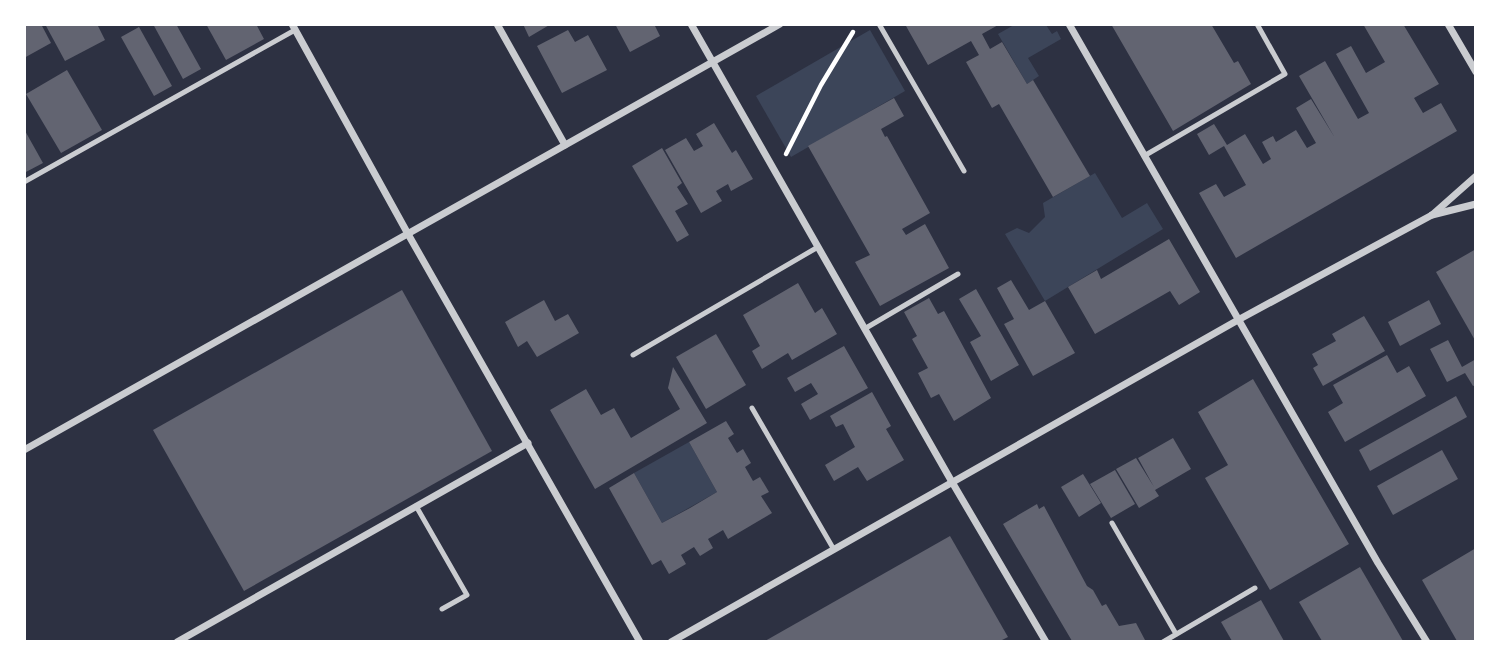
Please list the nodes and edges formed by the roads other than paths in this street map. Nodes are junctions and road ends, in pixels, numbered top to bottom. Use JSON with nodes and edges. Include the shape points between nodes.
{"nodes":[{"id":1,"x":497,"y":24,"type":"edge"},
{"id":2,"x":691,"y":24,"type":"edge"},
{"id":3,"x":780,"y":24,"type":"edge"},
{"id":4,"x":879,"y":24,"type":"edge"},
{"id":5,"x":1256,"y":24,"type":"edge"},
{"id":6,"x":1448,"y":24,"type":"edge"},
{"id":7,"x":1071,"y":25,"type":"edge"},
{"id":8,"x":294,"y":27,"type":"edge"},
{"id":9,"x":713,"y":62,"type":"junction"},
{"id":10,"x":1475,"y":72,"type":"edge"},
{"id":11,"x":565,"y":145,"type":"junction"},
{"id":12,"x":1144,"y":156,"type":"junction"},
{"id":13,"x":964,"y":171,"type":"dead end"},
{"id":14,"x":1475,"y":176,"type":"edge"},
{"id":15,"x":24,"y":182,"type":"edge"},
{"id":16,"x":1475,"y":204,"type":"edge"},
{"id":17,"x":1432,"y":215,"type":"junction"},
{"id":18,"x":408,"y":234,"type":"junction"},
{"id":19,"x":818,"y":247,"type":"junction"},
{"id":20,"x":958,"y":274,"type":"dead end"},
{"id":21,"x":1238,"y":320,"type":"junction"},
{"id":22,"x":866,"y":328,"type":"junction"},
{"id":23,"x":634,"y":355,"type":"dead end"},
{"id":24,"x":752,"y":408,"type":"dead end"},
{"id":25,"x":528,"y":443,"type":"junction"},
{"id":26,"x":24,"y":450,"type":"edge"},
{"id":27,"x":952,"y":482,"type":"junction"},
{"id":28,"x":416,"y":506,"type":"junction"},
{"id":29,"x":1112,"y":523,"type":"dead end"},
{"id":30,"x":833,"y":548,"type":"junction"},
{"id":31,"x":1255,"y":588,"type":"dead end"},
{"id":32,"x":442,"y":609,"type":"dead end"},
{"id":33,"x":1176,"y":634,"type":"junction"},
{"id":34,"x":177,"y":642,"type":"edge"},
{"id":35,"x":640,"y":642,"type":"edge"},
{"id":36,"x":671,"y":642,"type":"edge"},
{"id":37,"x":1045,"y":642,"type":"edge"},
{"id":38,"x":1163,"y":642,"type":"edge"},
{"id":39,"x":1427,"y":642,"type":"edge"}],
"edges":[{"from":1,"to":11,"type":"street"},
{"from":2,"to":9,"type":"street"},
{"from":3,"to":9,"type":"street"},
{"from":4,"to":13,"type":"lane"},
{"from":5,"to":12,"type":"lane","via":[[1286,74]]},
{"from":6,"to":10,"type":"street"},
{"from":7,"to":12,"type":"street"},
{"from":8,"to":15,"type":"lane"},
{"from":8,"to":18,"type":"street"},
{"from":9,"to":11,"type":"street"},
{"from":9,"to":19,"type":"street"},
{"from":11,"to":18,"type":"street"},
{"from":12,"to":21,"type":"street"},
{"from":14,"to":17,"type":"street"},
{"from":16,"to":17,"type":"street"},
{"from":17,"to":21,"type":"street"},
{"from":18,"to":25,"type":"street"},
{"from":18,"to":26,"type":"street"},
{"from":19,"to":22,"type":"street"},
{"from":19,"to":23,"type":"lane"},
{"from":20,"to":22,"type":"lane"},
{"from":21,"to":27,"type":"street"},
{"from":21,"to":39,"type":"street"},
{"from":22,"to":27,"type":"street"},
{"from":24,"to":30,"type":"lane"},
{"from":25,"to":28,"type":"street"},
{"from":25,"to":35,"type":"street"},
{"from":27,"to":30,"type":"street"},
{"from":27,"to":37,"type":"street"},
{"from":28,"to":32,"type":"lane","via":[[467,595]]},
{"from":28,"to":34,"type":"street"},
{"from":29,"to":33,"type":"lane"},
{"from":30,"to":36,"type":"street"},
{"from":31,"to":33,"type":"lane"},
{"from":33,"to":38,"type":"lane"}]}
